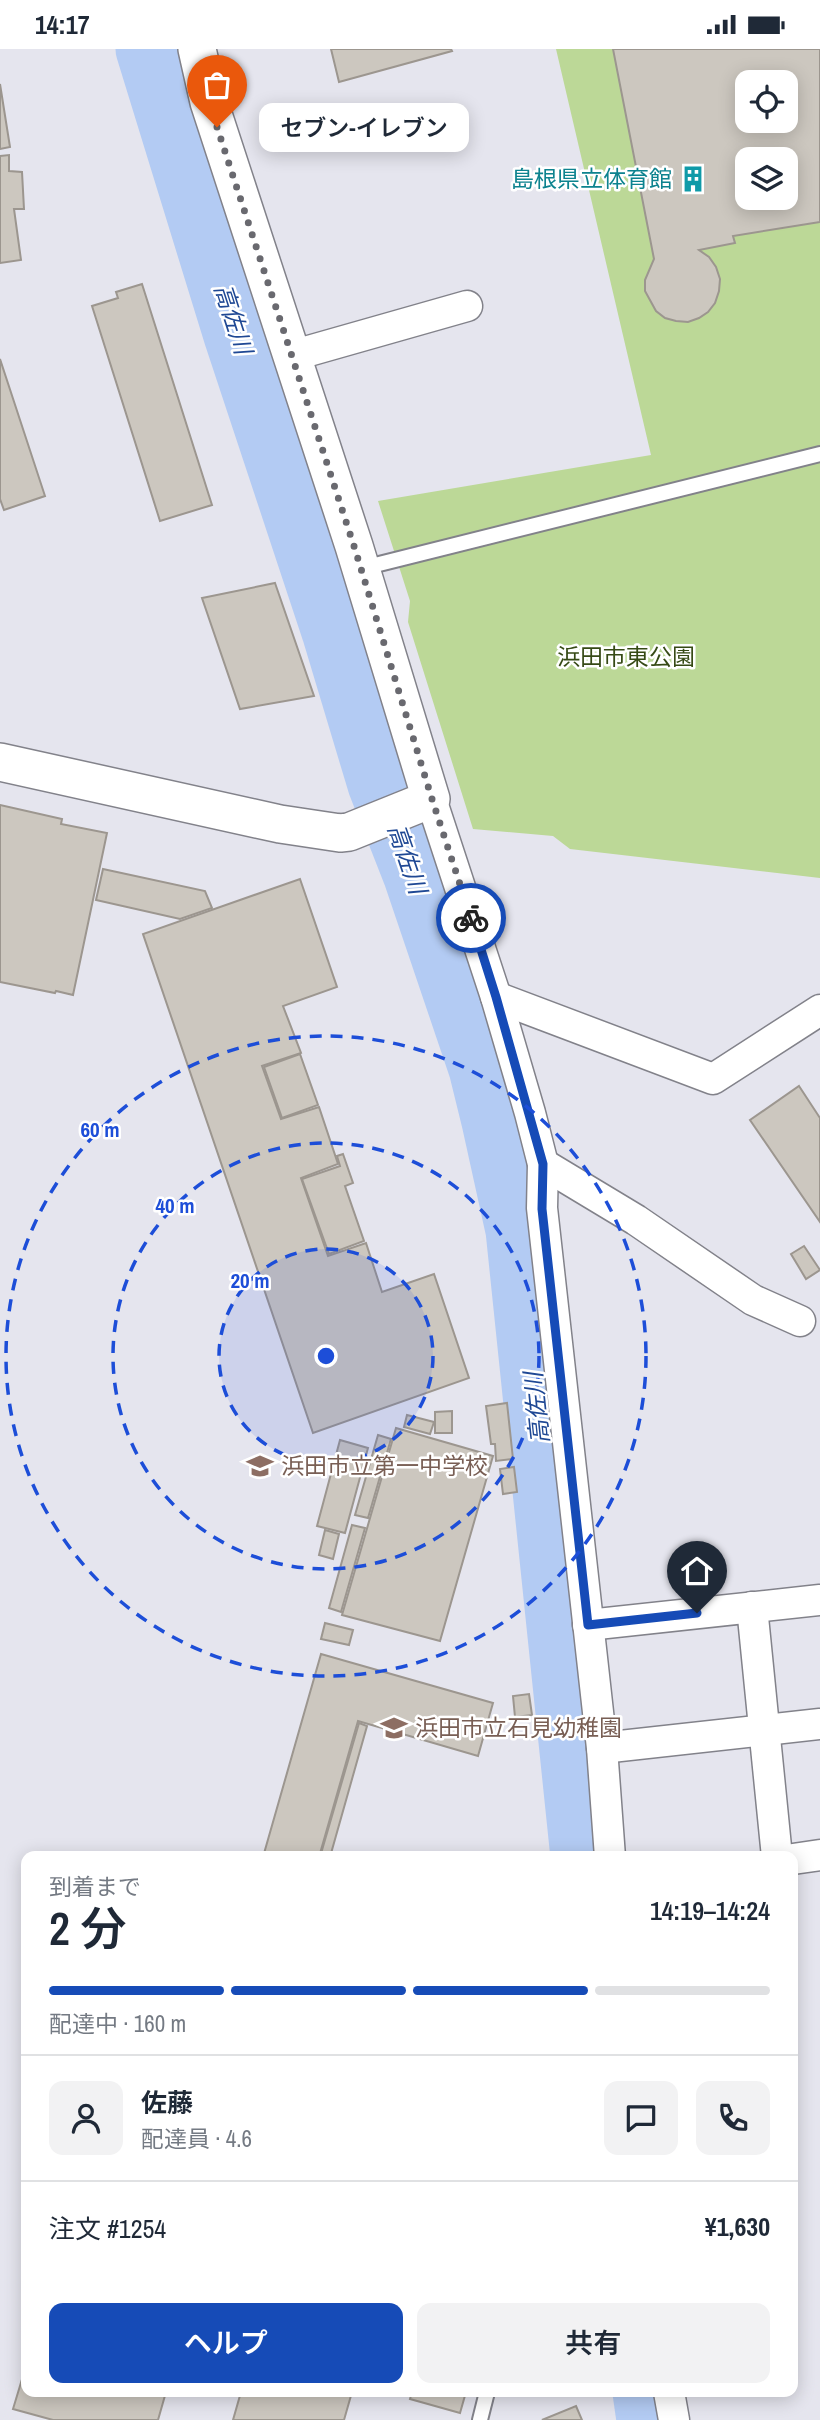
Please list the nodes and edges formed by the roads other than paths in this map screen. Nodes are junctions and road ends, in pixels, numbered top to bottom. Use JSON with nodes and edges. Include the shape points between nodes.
{"nodes":[{"id":1,"x":197,"y":49,"type":"edge"},
{"id":2,"x":467,"y":306,"type":"dead end"},
{"id":3,"x":291,"y":356,"type":"junction"},
{"id":4,"x":820,"y":454,"type":"edge"},
{"id":5,"x":360,"y":568,"type":"junction"},
{"id":6,"x":0,"y":762,"type":"edge"},
{"id":7,"x":422,"y":803,"type":"junction"},
{"id":8,"x":496,"y":997,"type":"junction"},
{"id":9,"x":820,"y":1010,"type":"edge"},
{"id":10,"x":543,"y":1164,"type":"junction"},
{"id":11,"x":800,"y":1321,"type":"dead end"},
{"id":12,"x":820,"y":1600,"type":"edge"},
{"id":13,"x":752,"y":1607,"type":"junction"},
{"id":14,"x":588,"y":1625,"type":"junction"},
{"id":15,"x":820,"y":1724,"type":"edge"},
{"id":16,"x":764,"y":1730,"type":"junction"},
{"id":17,"x":601,"y":1748,"type":"junction"},
{"id":18,"x":610,"y":1851,"type":"edge"},
{"id":19,"x":776,"y":1851,"type":"edge"},
{"id":20,"x":820,"y":1855,"type":"edge"},
{"id":21,"x":798,"y":1858,"type":"edge"},
{"id":22,"x":486,"y":2397,"type":"edge"},
{"id":23,"x":670,"y":2397,"type":"edge"},
{"id":24,"x":480,"y":2420,"type":"edge"},
{"id":25,"x":674,"y":2420,"type":"edge"}],
"edges":[{"from":1,"to":3,"type":"street","via":[[209,102]]},
{"from":2,"to":3,"type":"street"},
{"from":3,"to":5,"type":"street"},
{"from":4,"to":5,"type":"lane"},
{"from":5,"to":7,"type":"street"},
{"from":6,"to":7,"type":"street","via":[[340,833]]},
{"from":7,"to":8,"type":"street"},
{"from":8,"to":9,"type":"street","via":[[713,1079]]},
{"from":8,"to":10,"type":"street"},
{"from":10,"to":11,"type":"street","via":[[636,1220],[753,1300]]},
{"from":10,"to":14,"type":"street","via":[[542,1209]]},
{"from":12,"to":13,"type":"street"},
{"from":13,"to":14,"type":"street"},
{"from":13,"to":16,"type":"street"},
{"from":14,"to":17,"type":"street"},
{"from":15,"to":16,"type":"street"},
{"from":16,"to":17,"type":"street"},
{"from":16,"to":19,"type":"street"},
{"from":17,"to":18,"type":"street"},
{"from":20,"to":21,"type":"street"},
{"from":22,"to":24,"type":"lane"},
{"from":23,"to":25,"type":"street"}]}
